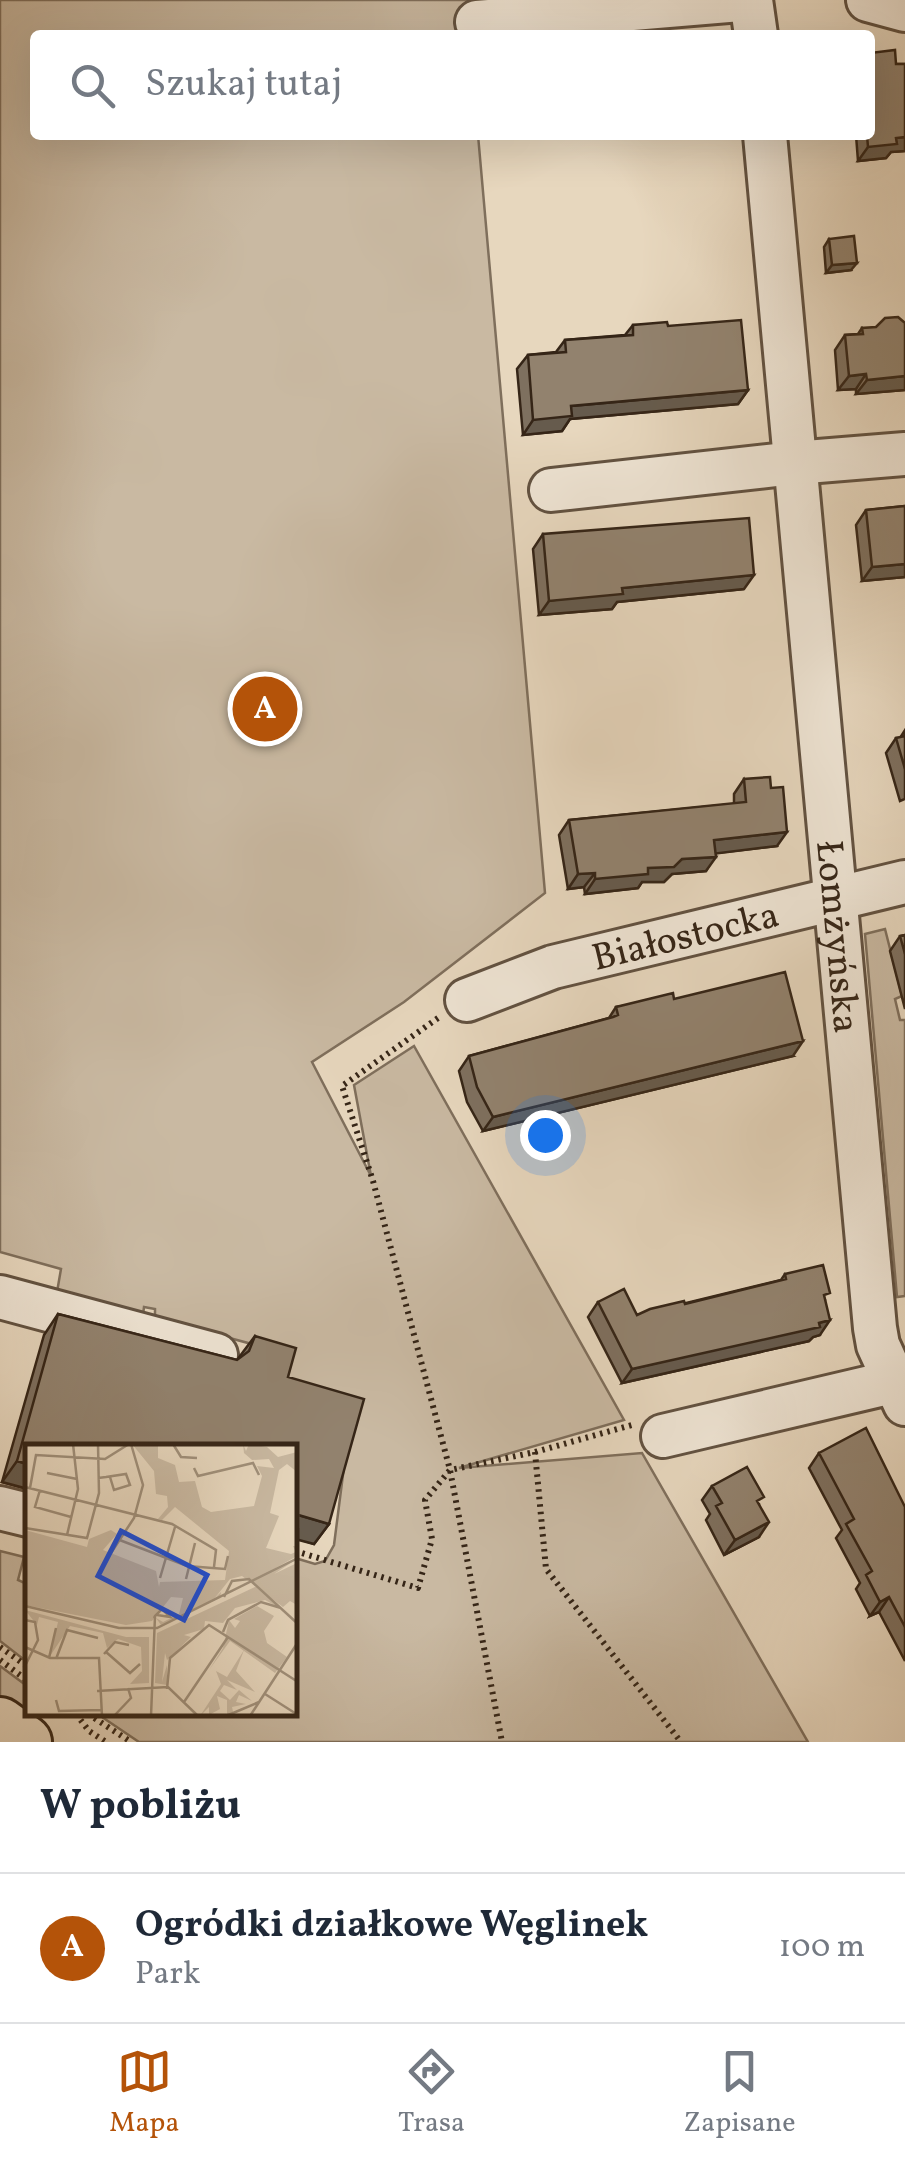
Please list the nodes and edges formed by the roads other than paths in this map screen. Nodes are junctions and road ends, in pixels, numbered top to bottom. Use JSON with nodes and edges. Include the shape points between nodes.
{"nodes":[{"id":1,"x":740,"y":0,"type":"edge"},
{"id":2,"x":752,"y":0,"type":"edge"},
{"id":3,"x":868,"y":0,"type":"edge"},
{"id":4,"x":905,"y":10,"type":"edge"},
{"id":5,"x":477,"y":22,"type":"dead end"},
{"id":6,"x":755,"y":30,"type":"edge"},
{"id":7,"x":765,"y":140,"type":"edge"},
{"id":8,"x":905,"y":454,"type":"edge"},
{"id":9,"x":794,"y":463,"type":"junction"},
{"id":10,"x":552,"y":490,"type":"dead end"},
{"id":11,"x":905,"y":882,"type":"edge"},
{"id":12,"x":834,"y":899,"type":"junction"},
{"id":13,"x":462,"y":1007,"type":"road end"},
{"id":14,"x":0,"y":1297,"type":"edge"},
{"id":15,"x":0,"y":1328,"type":"edge"},
{"id":16,"x":216,"y":1355,"type":"edge"},
{"id":17,"x":901,"y":1389,"type":"edge"},
{"id":18,"x":650,"y":1429,"type":"road end"},
{"id":19,"x":0,"y":1508,"type":"edge"},
{"id":20,"x":25,"y":1514,"type":"edge"},
{"id":21,"x":0,"y":1724,"type":"edge"},
{"id":22,"x":25,"y":1742,"type":"edge"}],
"edges":[{"from":1,"to":5,"type":"street"},
{"from":2,"to":6,"type":"street"},
{"from":3,"to":4,"type":"street"},
{"from":7,"to":9,"type":"street","name":"Łomżyńska"},
{"from":8,"to":9,"type":"street"},
{"from":9,"to":10,"type":"street"},
{"from":9,"to":12,"type":"street","name":"Łomżyńska"},
{"from":11,"to":12,"type":"street","name":"Białostocka"},
{"from":12,"to":13,"type":"street","name":"Białostocka","via":[[553,967]]},
{"from":12,"to":17,"type":"street","name":"Łomżyńska","via":[[875,1328]]},
{"from":14,"to":15,"type":"street"},
{"from":14,"to":16,"type":"street"},
{"from":17,"to":18,"type":"street"},
{"from":19,"to":20,"type":"street"},
{"from":21,"to":22,"type":"main road"}]}
